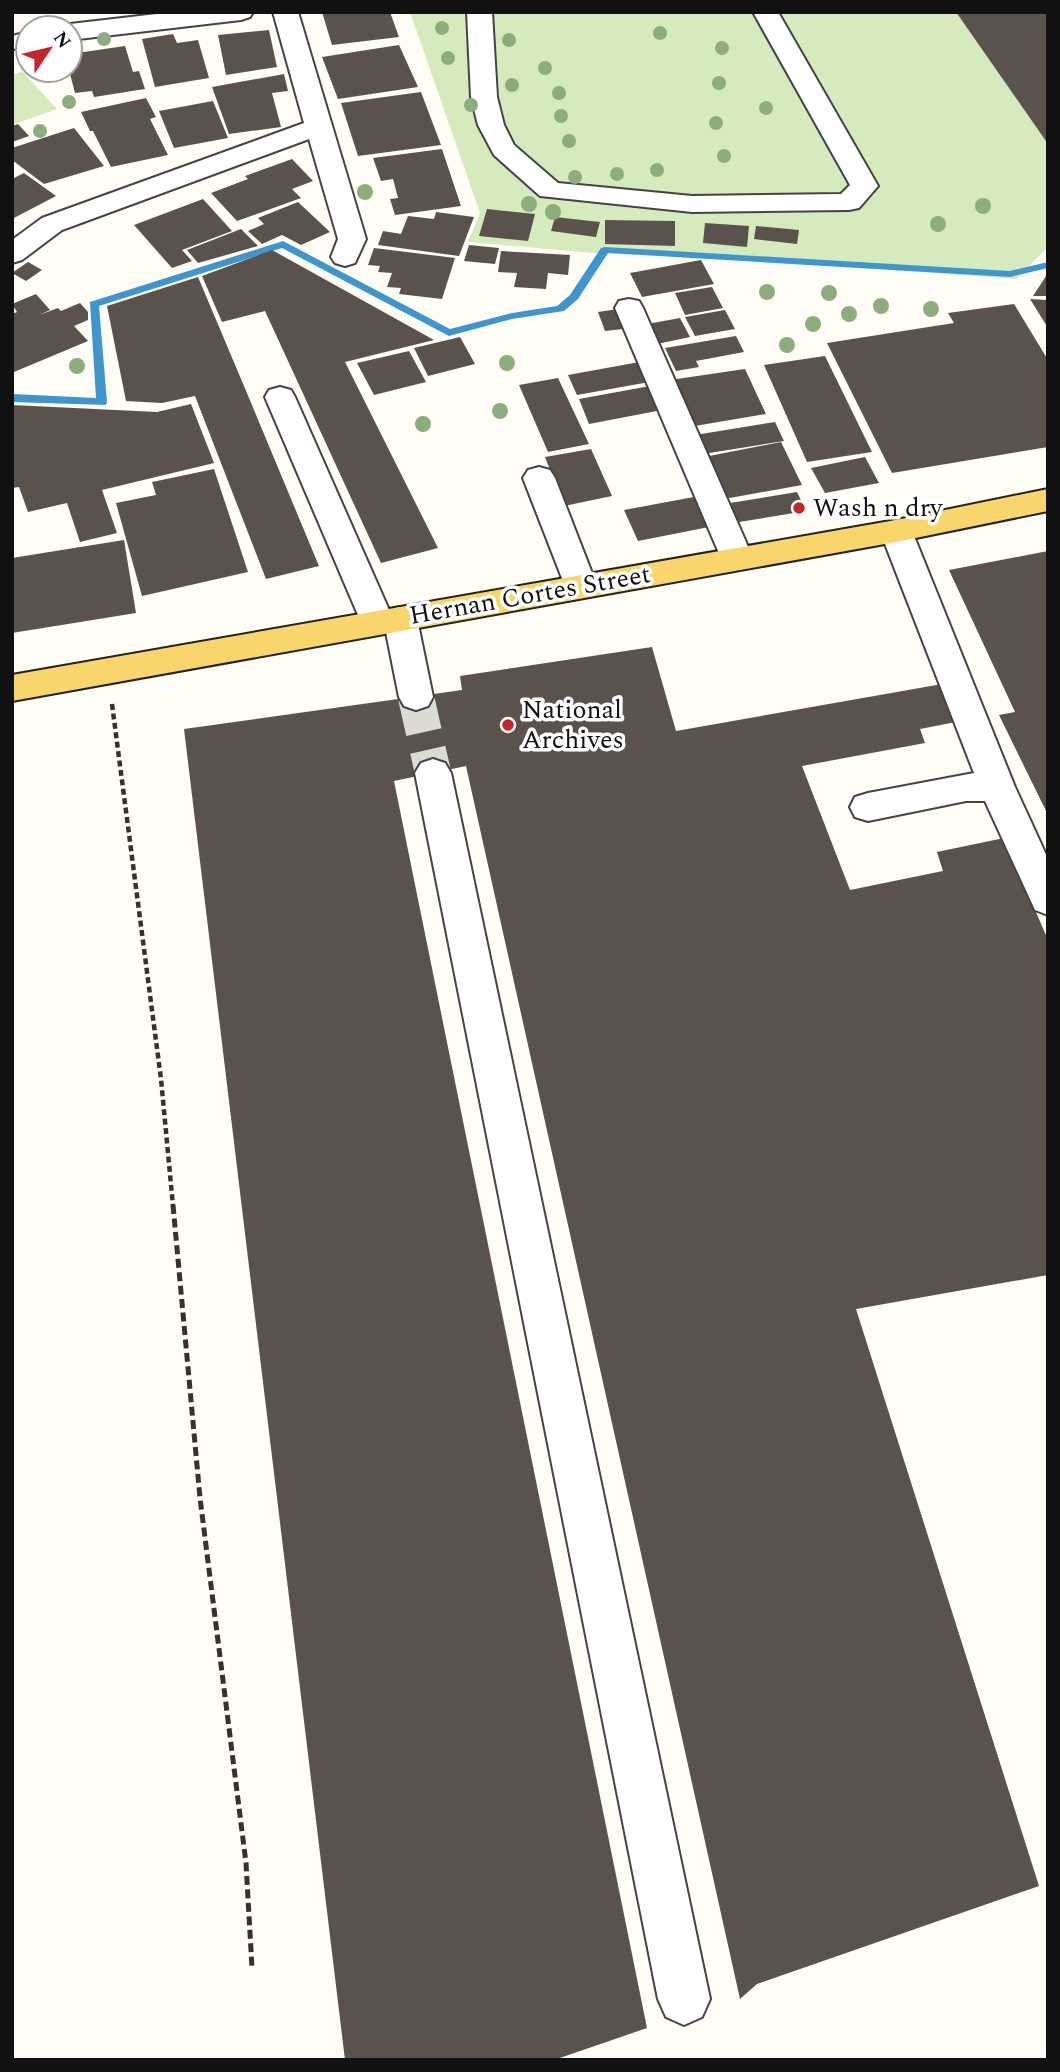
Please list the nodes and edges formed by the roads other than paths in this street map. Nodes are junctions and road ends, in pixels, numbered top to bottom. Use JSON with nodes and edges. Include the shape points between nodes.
{"nodes":[{"id":1,"x":241,"y":12,"type":"edge"},
{"id":2,"x":285,"y":12,"type":"edge"},
{"id":3,"x":479,"y":12,"type":"edge"},
{"id":4,"x":765,"y":12,"type":"edge"},
{"id":5,"x":84,"y":30,"type":"edge"},
{"id":6,"x":317,"y":127,"type":"junction"},
{"id":7,"x":12,"y":254,"type":"edge"},
{"id":8,"x":345,"y":257,"type":"dead end"},
{"id":9,"x":629,"y":308,"type":"dead end"},
{"id":10,"x":280,"y":397,"type":"dead end"},
{"id":11,"x":539,"y":478,"type":"dead end"},
{"id":12,"x":1048,"y":500,"type":"edge"},
{"id":13,"x":896,"y":531,"type":"junction"},
{"id":14,"x":737,"y":558,"type":"junction"},
{"id":15,"x":581,"y":586,"type":"junction"},
{"id":16,"x":389,"y":620,"type":"junction"},
{"id":17,"x":12,"y":688,"type":"edge"},
{"id":18,"x":416,"y":696,"type":"tunnel mouth"},
{"id":19,"x":433,"y":773,"type":"tunnel mouth"},
{"id":20,"x":997,"y":788,"type":"junction"},
{"id":21,"x":868,"y":807,"type":"dead end"},
{"id":22,"x":1048,"y":900,"type":"edge"},
{"id":23,"x":684,"y":1999,"type":"dead end"}],
"edges":[{"from":1,"to":5,"type":"street"},
{"from":2,"to":6,"type":"street"},
{"from":3,"to":4,"type":"street","via":[[484,97],[491,125],[503,149],[550,190],[692,204],[849,202],[864,186]]},
{"from":6,"to":7,"type":"street","via":[[52,224]]},
{"from":6,"to":8,"type":"street","via":[[352,239]]},
{"from":9,"to":14,"type":"street"},
{"from":10,"to":16,"type":"street"},
{"from":11,"to":15,"type":"street"},
{"from":12,"to":13,"type":"main road","name":"Hernan Cortes Street"},
{"from":13,"to":14,"type":"main road","name":"Hernan Cortes Street"},
{"from":13,"to":20,"type":"street"},
{"from":14,"to":15,"type":"main road","name":"Hernan Cortes Street"},
{"from":15,"to":16,"type":"main road","name":"Hernan Cortes Street"},
{"from":16,"to":17,"type":"main road","name":"Hernan Cortes Street"},
{"from":16,"to":18,"type":"street"},
{"from":19,"to":23,"type":"street"},
{"from":20,"to":21,"type":"street","via":[[966,787]]},
{"from":20,"to":22,"type":"street"}]}
